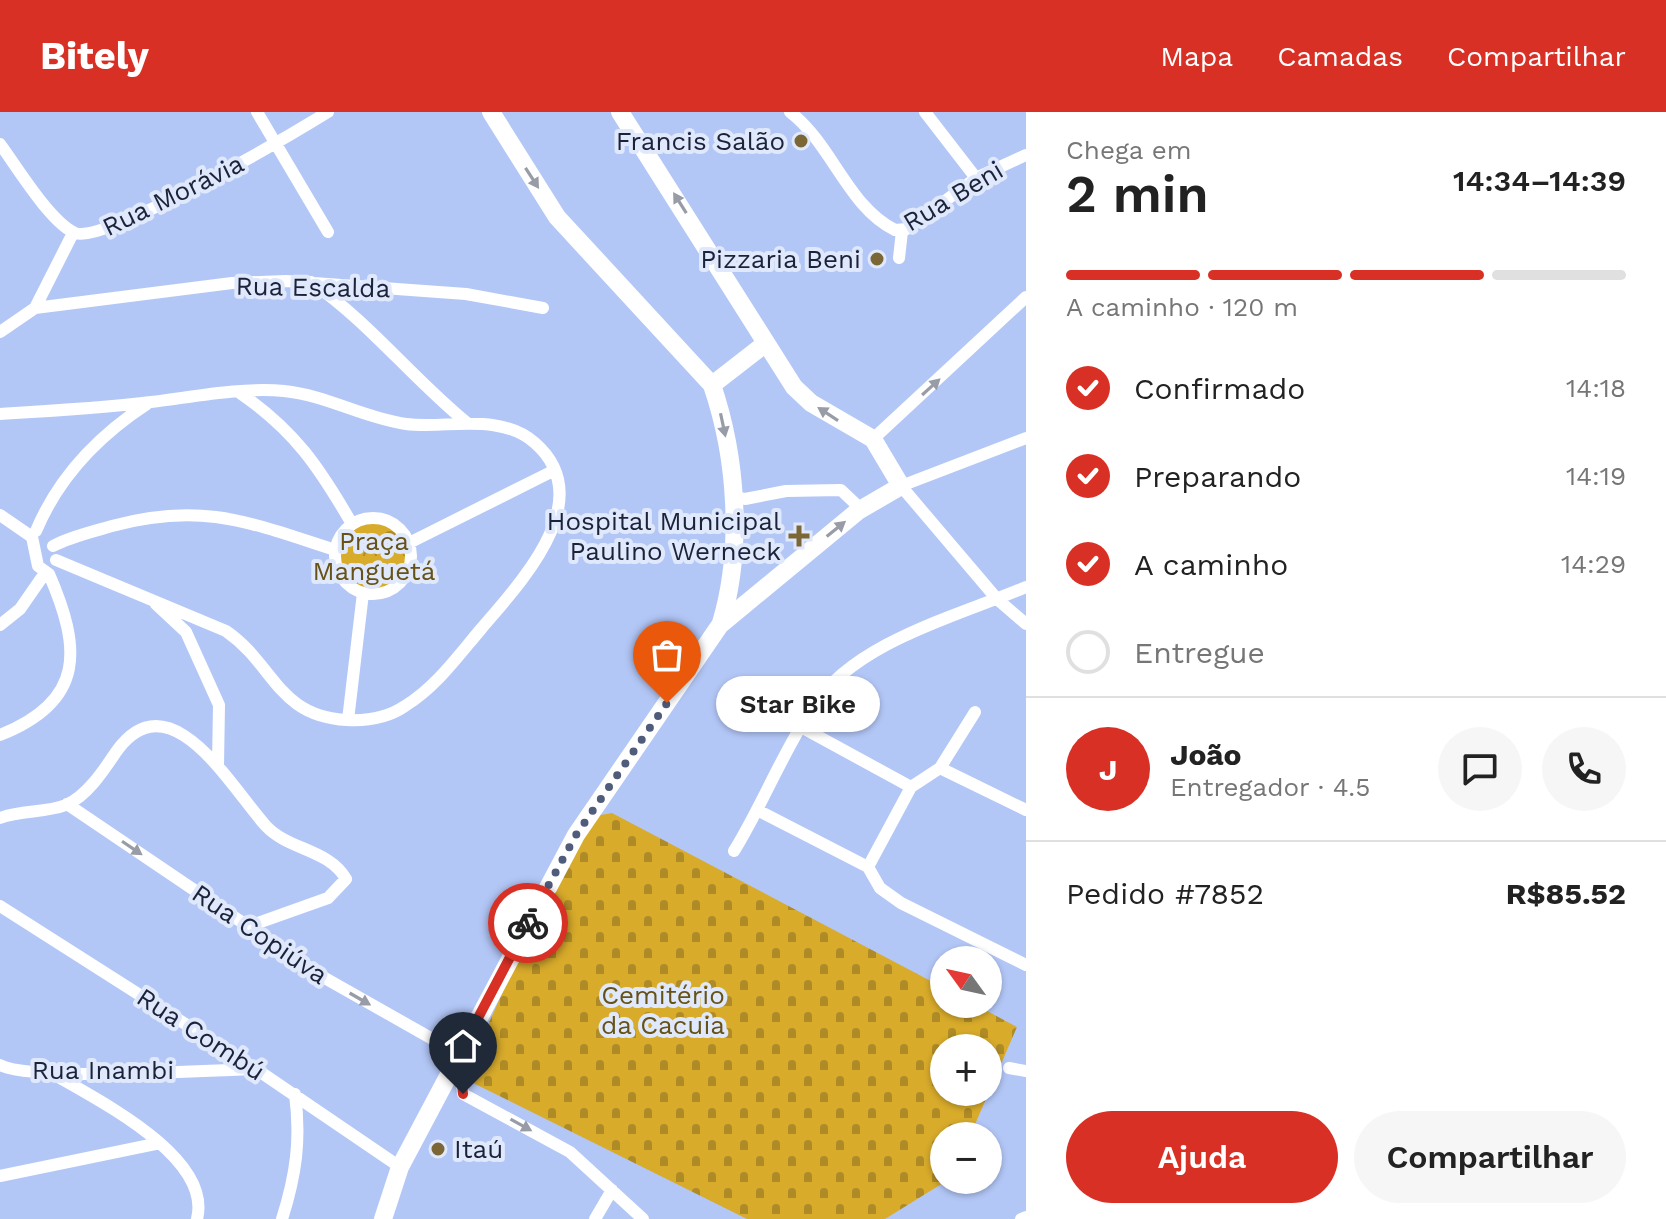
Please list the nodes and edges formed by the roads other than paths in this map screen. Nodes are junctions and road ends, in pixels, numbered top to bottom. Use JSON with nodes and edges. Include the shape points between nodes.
{"nodes":[{"id":1,"x":257,"y":112,"type":"edge"},
{"id":2,"x":328,"y":112,"type":"edge"},
{"id":3,"x":491,"y":112,"type":"edge"},
{"id":4,"x":620,"y":112,"type":"edge"},
{"id":5,"x":790,"y":112,"type":"edge"},
{"id":6,"x":925,"y":112,"type":"edge"},
{"id":7,"x":278,"y":143,"type":"junction"},
{"id":8,"x":0,"y":144,"type":"edge"},
{"id":9,"x":1026,"y":155,"type":"edge"},
{"id":10,"x":976,"y":178,"type":"junction"},
{"id":11,"x":902,"y":231,"type":"junction"},
{"id":12,"x":328,"y":232,"type":"dead end"},
{"id":13,"x":73,"y":233,"type":"junction"},
{"id":14,"x":899,"y":258,"type":"dead end"},
{"id":15,"x":311,"y":282,"type":"junction"},
{"id":16,"x":1026,"y":297,"type":"edge"},
{"id":17,"x":35,"y":308,"type":"junction"},
{"id":18,"x":543,"y":308,"type":"dead end"},
{"id":19,"x":0,"y":332,"type":"edge"},
{"id":20,"x":766,"y":343,"type":"junction"},
{"id":21,"x":712,"y":385,"type":"junction"},
{"id":22,"x":240,"y":393,"type":"junction"},
{"id":23,"x":150,"y":402,"type":"junction"},
{"id":24,"x":0,"y":414,"type":"edge"},
{"id":25,"x":467,"y":423,"type":"junction"},
{"id":26,"x":1026,"y":438,"type":"edge"},
{"id":27,"x":873,"y":439,"type":"junction"},
{"id":28,"x":555,"y":470,"type":"junction"},
{"id":29,"x":901,"y":486,"type":"junction"},
{"id":30,"x":732,"y":496,"type":"junction"},
{"id":31,"x":861,"y":509,"type":"junction"},
{"id":32,"x":0,"y":515,"type":"edge"},
{"id":33,"x":352,"y":524,"type":"junction"},
{"id":34,"x":41,"y":534,"type":"junction"},
{"id":35,"x":409,"y":543,"type":"junction"},
{"id":36,"x":335,"y":550,"type":"junction"},
{"id":37,"x":51,"y":572,"type":"junction"},
{"id":38,"x":733,"y":583,"type":"junction"},
{"id":39,"x":1026,"y":587,"type":"edge"},
{"id":40,"x":363,"y":593,"type":"junction"},
{"id":41,"x":753,"y":595,"type":"junction"},
{"id":42,"x":152,"y":599,"type":"junction"},
{"id":43,"x":997,"y":599,"type":"junction"},
{"id":44,"x":1026,"y":624,"type":"edge"},
{"id":45,"x":0,"y":625,"type":"edge"},
{"id":46,"x":720,"y":625,"type":"junction"},
{"id":47,"x":975,"y":712,"type":"dead end"},
{"id":48,"x":348,"y":720,"type":"junction"},
{"id":49,"x":801,"y":727,"type":"junction"},
{"id":50,"x":0,"y":735,"type":"edge"},
{"id":51,"x":218,"y":765,"type":"junction"},
{"id":52,"x":940,"y":768,"type":"junction"},
{"id":53,"x":911,"y":787,"type":"junction"},
{"id":54,"x":67,"y":804,"type":"junction"},
{"id":55,"x":1026,"y":810,"type":"edge"},
{"id":56,"x":759,"y":811,"type":"junction"},
{"id":57,"x":0,"y":818,"type":"edge"},
{"id":58,"x":734,"y":851,"type":"dead end"},
{"id":59,"x":868,"y":867,"type":"junction"},
{"id":60,"x":0,"y":906,"type":"edge"},
{"id":61,"x":247,"y":927,"type":"junction"},
{"id":62,"x":1026,"y":965,"type":"edge"},
{"id":63,"x":459,"y":1054,"type":"junction"},
{"id":64,"x":1009,"y":1068,"type":"dead end"},
{"id":65,"x":3,"y":1069,"type":"edge"},
{"id":66,"x":256,"y":1069,"type":"junction"},
{"id":67,"x":1026,"y":1071,"type":"edge"},
{"id":68,"x":50,"y":1072,"type":"junction"},
{"id":69,"x":295,"y":1094,"type":"junction"},
{"id":70,"x":463,"y":1094,"type":"junction"},
{"id":71,"x":438,"y":1098,"type":"junction"},
{"id":72,"x":160,"y":1143,"type":"junction"},
{"id":73,"x":400,"y":1167,"type":"junction"},
{"id":74,"x":0,"y":1176,"type":"edge"},
{"id":75,"x":612,"y":1190,"type":"junction"},
{"id":76,"x":197,"y":1219,"type":"edge"},
{"id":77,"x":282,"y":1219,"type":"edge"},
{"id":78,"x":383,"y":1219,"type":"edge"},
{"id":79,"x":595,"y":1219,"type":"edge"},
{"id":80,"x":643,"y":1219,"type":"edge"}],
"edges":[{"from":1,"to":7,"type":"street"},
{"from":2,"to":7,"type":"street","name":"Rua Morávia"},
{"from":3,"to":21,"type":"main road","one_way":true,"via":[[557,217]]},
{"from":20,"to":4,"type":"main road","one_way":true},
{"from":5,"to":11,"type":"street","name":"Rua Beni","via":[[823,145],[868,208],[887,227]]},
{"from":6,"to":10,"type":"street"},
{"from":7,"to":12,"type":"street"},
{"from":7,"to":13,"type":"street","name":"Rua Morávia","via":[[112,228]]},
{"from":8,"to":13,"type":"street","name":"Rua Morávia"},
{"from":9,"to":10,"type":"street","name":"Rua Beni"},
{"from":10,"to":11,"type":"street","name":"Rua Beni"},
{"from":11,"to":14,"type":"street"},
{"from":13,"to":17,"type":"street"},
{"from":15,"to":17,"type":"street","name":"Rua Escalda","via":[[232,283]]},
{"from":15,"to":18,"type":"street","name":"Rua Escalda","via":[[466,294]]},
{"from":15,"to":25,"type":"street","via":[[350,309],[413,377]]},
{"from":27,"to":16,"type":"street","one_way":true},
{"from":17,"to":19,"type":"street"},
{"from":20,"to":21,"type":"main road"},
{"from":27,"to":20,"type":"main road","one_way":true,"via":[[811,403]]},
{"from":21,"to":30,"type":"main road","one_way":true,"via":[[724,421]]},
{"from":22,"to":23,"type":"street"},
{"from":22,"to":25,"type":"street","via":[[304,394],[405,424]]},
{"from":22,"to":33,"type":"street","via":[[295,437]]},
{"from":23,"to":24,"type":"street"},
{"from":23,"to":34,"type":"street","via":[[84,454],[47,505]]},
{"from":25,"to":28,"type":"street","via":[[505,427],[532,440]]},
{"from":26,"to":29,"type":"street"},
{"from":27,"to":29,"type":"main road"},
{"from":28,"to":35,"type":"street"},
{"from":28,"to":48,"type":"street","via":[[553,529],[535,565],[436,682],[386,716]]},
{"from":29,"to":31,"type":"main road"},
{"from":29,"to":43,"type":"street"},
{"from":30,"to":31,"type":"street","via":[[841,490]]},
{"from":30,"to":38,"type":"main road"},
{"from":41,"to":31,"type":"main road","one_way":true},
{"from":32,"to":34,"type":"street"},
{"from":33,"to":35,"type":"street","via":[[385,520]]},
{"from":33,"to":36,"type":"street"},
{"from":34,"to":36,"type":"street","via":[[66,539],[181,513],[239,519]]},
{"from":34,"to":37,"type":"street"},
{"from":34,"to":37,"type":"street"},
{"from":35,"to":40,"type":"street","via":[[410,566],[397,586],[375,595]]},
{"from":36,"to":40,"type":"street","via":[[344,582]]},
{"from":37,"to":42,"type":"street"},
{"from":37,"to":45,"type":"street"},
{"from":37,"to":50,"type":"street","via":[[71,633],[65,685],[42,714]]},
{"from":38,"to":41,"type":"main road"},
{"from":38,"to":46,"type":"main road"},
{"from":39,"to":43,"type":"street"},
{"from":40,"to":48,"type":"street"},
{"from":41,"to":46,"type":"main road"},
{"from":42,"to":48,"type":"street","via":[[236,638],[284,696],[308,713]]},
{"from":42,"to":51,"type":"street","via":[[186,632],[219,705]]},
{"from":43,"to":44,"type":"street"},
{"from":43,"to":49,"type":"street","via":[[867,656],[827,689]]},
{"from":46,"to":63,"type":"main road","via":[[576,835]]},
{"from":47,"to":52,"type":"street"},
{"from":49,"to":53,"type":"street"},
{"from":49,"to":56,"type":"street"},
{"from":51,"to":54,"type":"street","via":[[179,734],[146,727],[128,735],[99,777]]},
{"from":51,"to":61,"type":"street","via":[[268,828],[330,860],[346,879],[328,898]]},
{"from":52,"to":53,"type":"street"},
{"from":52,"to":55,"type":"street"},
{"from":53,"to":59,"type":"street"},
{"from":54,"to":57,"type":"street"},
{"from":54,"to":61,"type":"street","name":"Rua Copiúva","one_way":true},
{"from":56,"to":58,"type":"street"},
{"from":56,"to":59,"type":"street"},
{"from":59,"to":62,"type":"street","via":[[880,888],[901,903]]},
{"from":60,"to":66,"type":"street","name":"Rua Combú"},
{"from":61,"to":63,"type":"street","name":"Rua Copiúva","one_way":true},
{"from":63,"to":70,"type":"street"},
{"from":63,"to":71,"type":"main road"},
{"from":64,"to":67,"type":"street"},
{"from":65,"to":68,"type":"street","name":"Rua Inambi"},
{"from":66,"to":68,"type":"street","name":"Rua Inambi"},
{"from":66,"to":69,"type":"street","name":"Rua Combú"},
{"from":68,"to":72,"type":"street"},
{"from":69,"to":73,"type":"street","name":"Rua Combú"},
{"from":69,"to":77,"type":"street","via":[[298,1157]]},
{"from":70,"to":71,"type":"street"},
{"from":70,"to":75,"type":"street","one_way":true,"via":[[570,1152]]},
{"from":71,"to":73,"type":"main road"},
{"from":72,"to":74,"type":"street"},
{"from":72,"to":76,"type":"street","via":[[197,1193]]},
{"from":73,"to":78,"type":"main road"},
{"from":75,"to":79,"type":"street"},
{"from":75,"to":80,"type":"street"}]}
